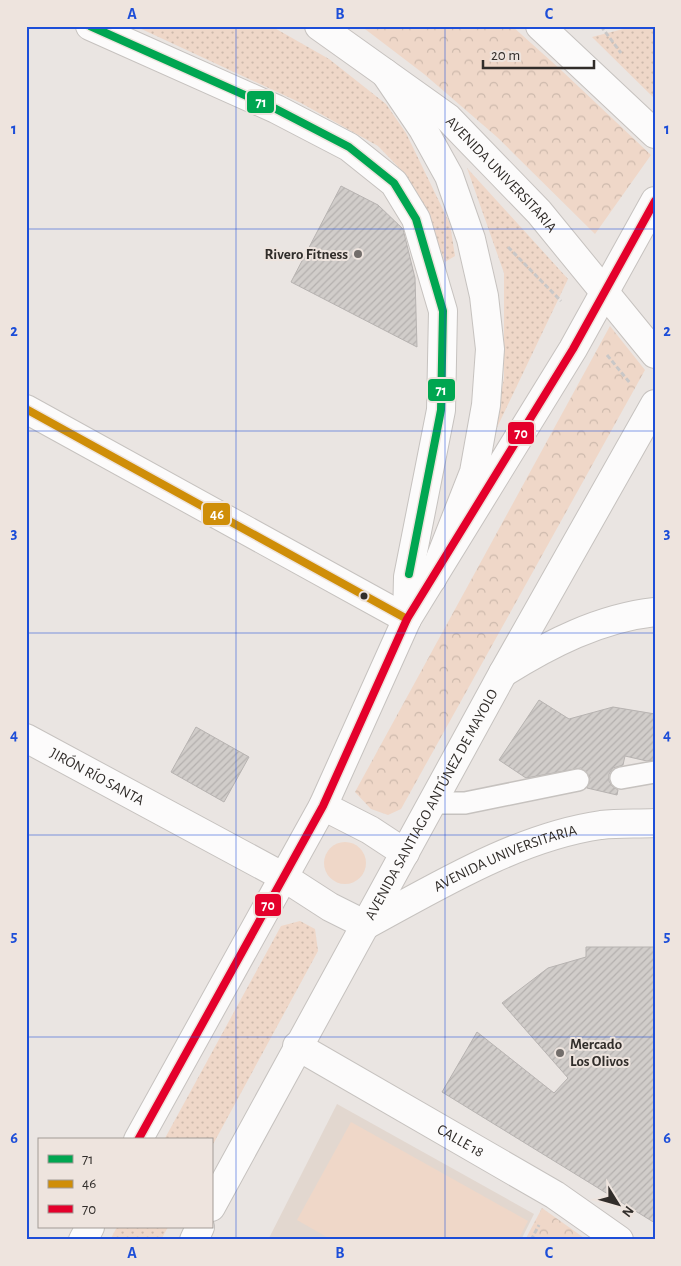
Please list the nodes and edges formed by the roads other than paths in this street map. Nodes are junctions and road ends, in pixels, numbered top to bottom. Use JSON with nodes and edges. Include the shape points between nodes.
{"nodes":[{"id":1,"x":90,"y":26,"type":"edge"},
{"id":2,"x":319,"y":26,"type":"edge"},
{"id":3,"x":540,"y":26,"type":"edge"},
{"id":4,"x":385,"y":73,"type":"junction"},
{"id":5,"x":655,"y":134,"type":"edge"},
{"id":6,"x":655,"y":201,"type":"edge"},
{"id":7,"x":604,"y":290,"type":"junction"},
{"id":8,"x":655,"y":354,"type":"edge"},
{"id":9,"x":655,"y":404,"type":"edge"},
{"id":10,"x":26,"y":409,"type":"edge"},
{"id":11,"x":432,"y":580,"type":"junction"},
{"id":12,"x":655,"y":612,"type":"edge"},
{"id":13,"x":407,"y":619,"type":"junction"},
{"id":14,"x":503,"y":674,"type":"junction"},
{"id":15,"x":26,"y":738,"type":"edge"},
{"id":16,"x":655,"y":772,"type":"edge"},
{"id":17,"x":621,"y":778,"type":"dead end"},
{"id":18,"x":578,"y":780,"type":"dead end"},
{"id":19,"x":433,"y":803,"type":"junction"},
{"id":20,"x":323,"y":806,"type":"junction"},
{"id":21,"x":655,"y":823,"type":"edge"},
{"id":22,"x":405,"y":853,"type":"junction"},
{"id":23,"x":282,"y":876,"type":"junction"},
{"id":24,"x":366,"y":925,"type":"junction"},
{"id":25,"x":297,"y":1046,"type":"junction"},
{"id":26,"x":139,"y":1138,"type":"edge"},
{"id":27,"x":212,"y":1205,"type":"edge"},
{"id":28,"x":90,"y":1228,"type":"edge"},
{"id":29,"x":200,"y":1228,"type":"edge"},
{"id":30,"x":84,"y":1240,"type":"edge"},
{"id":31,"x":194,"y":1240,"type":"edge"},
{"id":32,"x":619,"y":1240,"type":"edge"}],
"edges":[{"from":1,"to":13,"type":"main road","via":[[350,147],[394,183],[416,219],[443,312],[441,400],[408,576]]},
{"from":2,"to":4,"type":"main road","name":"AVENIDA UNIVERSITARIA"},
{"from":3,"to":5,"type":"main road"},
{"from":4,"to":7,"type":"main road","name":"AVENIDA UNIVERSITARIA","via":[[448,118],[498,167],[567,243]]},
{"from":4,"to":11,"type":"main road","via":[[423,129],[449,176],[471,239],[484,296],[490,349],[486,405],[474,472]]},
{"from":6,"to":7,"type":"main road"},
{"from":7,"to":8,"type":"main road","name":"AVENIDA UNIVERSITARIA"},
{"from":7,"to":11,"type":"main road","via":[[573,349]]},
{"from":9,"to":14,"type":"main road","name":"AVENIDA SANTIAGO ANTÚNEZ DE MAYOLO"},
{"from":10,"to":13,"type":"main road"},
{"from":11,"to":13,"type":"main road"},
{"from":12,"to":14,"type":"main road","via":[[626,615],[550,645]]},
{"from":13,"to":20,"type":"main road"},
{"from":14,"to":19,"type":"main road","name":"AVENIDA SANTIAGO ANTÚNEZ DE MAYOLO"},
{"from":15,"to":23,"type":"main road","name":"JIRÓN RÍO SANTA"},
{"from":16,"to":17,"type":"lane"},
{"from":18,"to":19,"type":"lane","via":[[465,803]]},
{"from":19,"to":22,"type":"main road","name":"AVENIDA SANTIAGO ANTÚNEZ DE MAYOLO"},
{"from":20,"to":22,"type":"main road","via":[[370,830]]},
{"from":20,"to":23,"type":"main road"},
{"from":21,"to":24,"type":"main road","name":"AVENIDA UNIVERSITARIA","via":[[601,825],[531,843],[484,863]]},
{"from":22,"to":24,"type":"main road","name":"AVENIDA SANTIAGO ANTÚNEZ DE MAYOLO"},
{"from":23,"to":24,"type":"main road","name":"JIRÓN RÍO SANTA","via":[[330,907]]},
{"from":23,"to":26,"type":"main road"},
{"from":24,"to":25,"type":"main road","name":"AVENIDA SANTIAGO ANTÚNEZ DE MAYOLO"},
{"from":25,"to":27,"type":"main road","name":"AVENIDA SANTIAGO ANTÚNEZ DE MAYOLO"},
{"from":25,"to":32,"type":"main road","name":"CALLE 18","via":[[555,1194]]},
{"from":28,"to":30,"type":"main road"},
{"from":29,"to":31,"type":"main road"}]}
